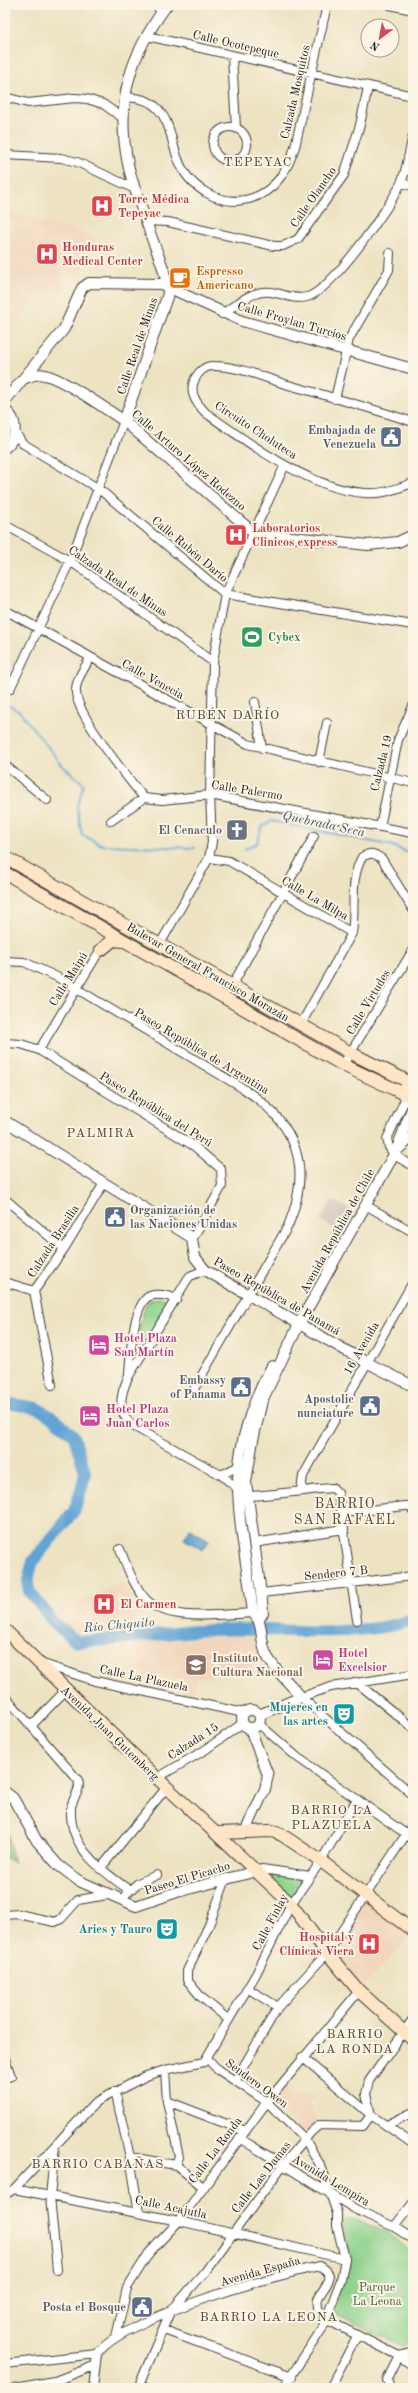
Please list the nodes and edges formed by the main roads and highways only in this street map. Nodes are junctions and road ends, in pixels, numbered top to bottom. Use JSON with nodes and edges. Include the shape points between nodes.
{"nodes":[{"id":1,"x":5,"y":857,"type":"edge"},
{"id":2,"x":5,"y":873,"type":"edge"},
{"id":3,"x":124,"y":941,"type":"junction"},
{"id":4,"x":100,"y":950,"type":"road end"},
{"id":5,"x":408,"y":1082,"type":"edge"},
{"id":6,"x":411,"y":1099,"type":"edge"},
{"id":7,"x":5,"y":1630,"type":"edge"},
{"id":8,"x":217,"y":1833,"type":"junction"},
{"id":9,"x":413,"y":1931,"type":"edge"},
{"id":10,"x":408,"y":2036,"type":"edge"}],
"edges":[{"from":1,"to":5,"type":"main road","name":"Bulevar General Francisco Morazán","via":[[351,1053]]},
{"from":2,"to":3,"type":"main road","name":"Bulevar General Francisco Morazán"},
{"from":3,"to":4,"type":"main road","via":[[114,940]]},
{"from":3,"to":6,"type":"main road","name":"Bulevar General Francisco Morazán","via":[[343,1065]]},
{"from":7,"to":8,"type":"main road","name":"Avenida Juan Gutemberg"},
{"from":8,"to":9,"type":"main road","via":[[246,1830],[272,1831],[282,1835],[321,1861]]},
{"from":8,"to":10,"type":"main road","name":"Avenida Juan Gutemberg","via":[[291,1904],[359,1991]]}]}
